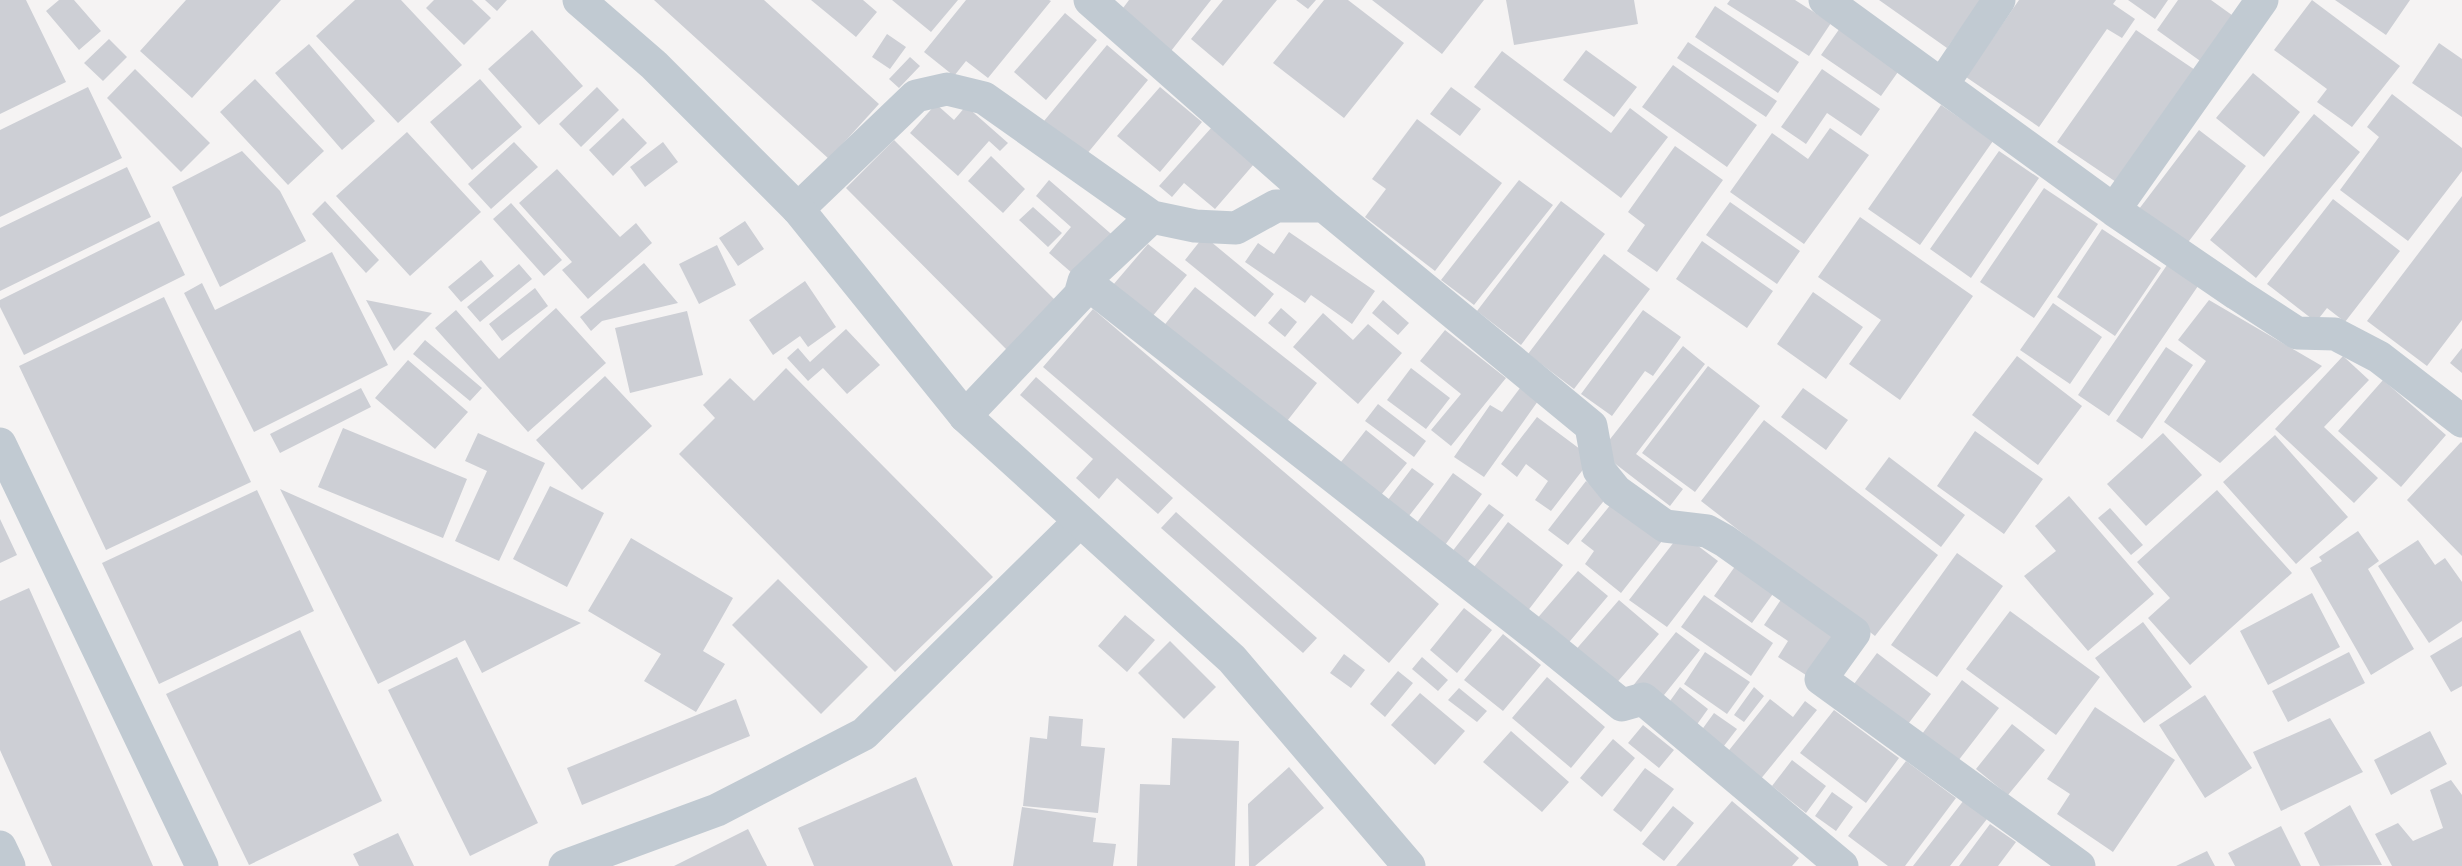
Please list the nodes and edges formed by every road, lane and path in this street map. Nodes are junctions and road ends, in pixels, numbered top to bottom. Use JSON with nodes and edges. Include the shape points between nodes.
{"nodes":[{"id":1,"x":579,"y":0,"type":"edge"},
{"id":2,"x":1090,"y":0,"type":"edge"},
{"id":3,"x":1825,"y":0,"type":"edge"},
{"id":4,"x":1999,"y":0,"type":"edge"},
{"id":5,"x":2262,"y":0,"type":"edge"},
{"id":6,"x":1942,"y":85,"type":"junction"},
{"id":7,"x":1324,"y":206,"type":"junction"},
{"id":8,"x":798,"y":209,"type":"junction"},
{"id":9,"x":2114,"y":210,"type":"junction"},
{"id":10,"x":1152,"y":217,"type":"junction"},
{"id":11,"x":1084,"y":281,"type":"junction"},
{"id":12,"x":964,"y":416,"type":"junction"},
{"id":13,"x":2462,"y":421,"type":"edge"},
{"id":14,"x":0,"y":444,"type":"edge"},
{"id":15,"x":1080,"y":521,"type":"junction"},
{"id":16,"x":0,"y":847,"type":"edge"},
{"id":17,"x":9,"y":866,"type":"edge"},
{"id":18,"x":202,"y":866,"type":"edge"},
{"id":19,"x":565,"y":866,"type":"edge"},
{"id":20,"x":1409,"y":866,"type":"edge"},
{"id":21,"x":1842,"y":866,"type":"edge"},
{"id":22,"x":2079,"y":866,"type":"edge"}],
"edges":[{"from":1,"to":8,"type":"street","via":[[654,65]]},
{"from":2,"to":7,"type":"street"},
{"from":3,"to":6,"type":"street"},
{"from":4,"to":6,"type":"street"},
{"from":5,"to":9,"type":"street"},
{"from":6,"to":9,"type":"street"},
{"from":7,"to":10,"type":"street","via":[[1276,206],[1236,228],[1195,226]]},
{"from":7,"to":22,"type":"street","via":[[1591,426],[1599,470],[1616,491],[1665,526],[1707,531],[1725,541],[1854,633],[1821,679]]},
{"from":8,"to":10,"type":"street","via":[[916,96],[947,89],[984,98]]},
{"from":8,"to":12,"type":"street"},
{"from":9,"to":13,"type":"street","via":[[2297,333],[2335,334],[2379,357]]},
{"from":10,"to":11,"type":"street"},
{"from":11,"to":12,"type":"street","via":[[1080,295]]},
{"from":11,"to":21,"type":"street","via":[[1622,705],[1643,699]]},
{"from":12,"to":15,"type":"street"},
{"from":14,"to":18,"type":"street"},
{"from":15,"to":19,"type":"street","via":[[864,734],[717,810]]},
{"from":15,"to":20,"type":"street","via":[[1232,659]]},
{"from":16,"to":17,"type":"street"}]}
